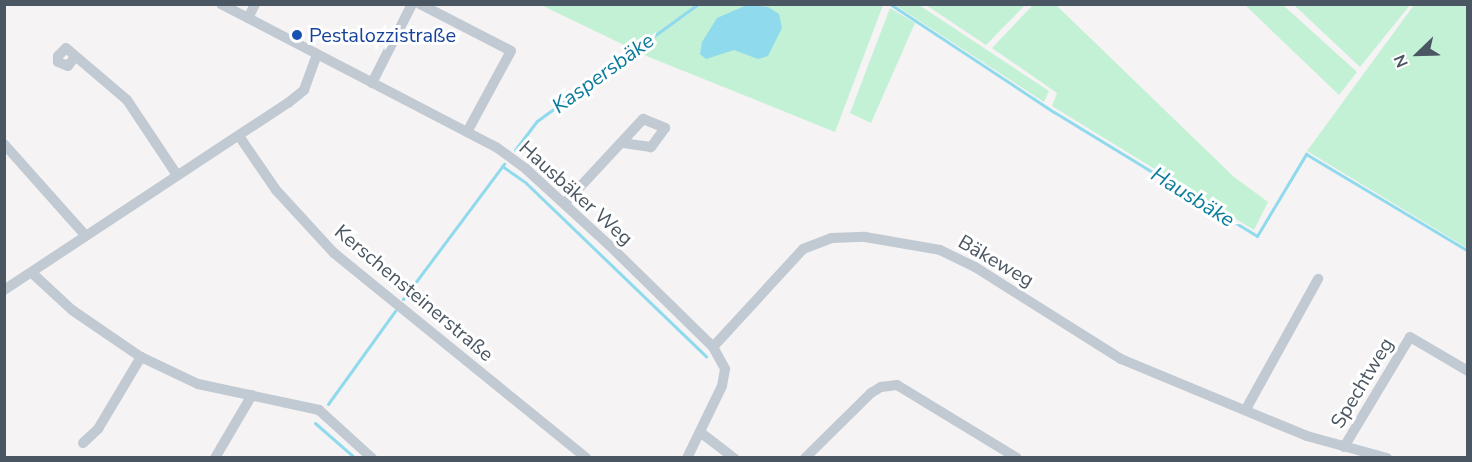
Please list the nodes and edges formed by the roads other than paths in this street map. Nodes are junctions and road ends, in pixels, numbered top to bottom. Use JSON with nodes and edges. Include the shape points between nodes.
{"nodes":[{"id":1,"x":221,"y":4,"type":"edge"},
{"id":2,"x":255,"y":4,"type":"edge"},
{"id":3,"x":412,"y":4,"type":"edge"},
{"id":4,"x":420,"y":4,"type":"edge"},
{"id":5,"x":248,"y":18,"type":"junction"},
{"id":6,"x":317,"y":55,"type":"junction"},
{"id":7,"x":75,"y":57,"type":"dead end"},
{"id":8,"x":372,"y":83,"type":"junction"},
{"id":9,"x":467,"y":132,"type":"junction"},
{"id":10,"x":239,"y":136,"type":"junction"},
{"id":11,"x":623,"y":143,"type":"dead end"},
{"id":12,"x":4,"y":144,"type":"edge"},
{"id":13,"x":177,"y":175,"type":"junction"},
{"id":14,"x":565,"y":203,"type":"junction"},
{"id":15,"x":85,"y":235,"type":"junction"},
{"id":16,"x":32,"y":273,"type":"junction"},
{"id":17,"x":1318,"y":279,"type":"dead end"},
{"id":18,"x":4,"y":290,"type":"edge"},
{"id":19,"x":713,"y":346,"type":"junction"},
{"id":20,"x":141,"y":357,"type":"junction"},
{"id":21,"x":1467,"y":370,"type":"edge"},
{"id":22,"x":252,"y":395,"type":"junction"},
{"id":23,"x":1246,"y":409,"type":"junction"},
{"id":24,"x":700,"y":432,"type":"junction"},
{"id":25,"x":83,"y":443,"type":"dead end"},
{"id":26,"x":1344,"y":447,"type":"junction"},
{"id":27,"x":215,"y":458,"type":"edge"},
{"id":28,"x":372,"y":458,"type":"edge"},
{"id":29,"x":586,"y":458,"type":"edge"},
{"id":30,"x":687,"y":458,"type":"edge"},
{"id":31,"x":734,"y":458,"type":"edge"},
{"id":32,"x":805,"y":458,"type":"edge"},
{"id":33,"x":1017,"y":458,"type":"edge"},
{"id":34,"x":1387,"y":458,"type":"edge"}],
"edges":[{"from":1,"to":5,"type":"street","name":"Hausbäker Weg"},
{"from":2,"to":5,"type":"street"},
{"from":3,"to":8,"type":"street"},
{"from":4,"to":9,"type":"street","via":[[512,51]]},
{"from":5,"to":6,"type":"street","name":"Hausbäker Weg"},
{"from":6,"to":8,"type":"street","name":"Hausbäker Weg"},
{"from":6,"to":10,"type":"street","via":[[304,90]]},
{"from":7,"to":13,"type":"street","via":[[127,100]]},
{"from":8,"to":9,"type":"street","name":"Hausbäker Weg"},
{"from":9,"to":14,"type":"street","name":"Hausbäker Weg","via":[[526,169]]},
{"from":10,"to":13,"type":"street"},
{"from":10,"to":29,"type":"street","name":"Kerschensteinerstraße","via":[[276,190],[334,253]]},
{"from":11,"to":14,"type":"street"},
{"from":12,"to":15,"type":"street"},
{"from":13,"to":15,"type":"street"},
{"from":14,"to":19,"type":"street","name":"Hausbäker Weg"},
{"from":15,"to":16,"type":"street"},
{"from":16,"to":18,"type":"street"},
{"from":16,"to":20,"type":"street","via":[[72,310]]},
{"from":17,"to":23,"type":"street"},
{"from":19,"to":23,"type":"street","name":"Bäkeweg","via":[[803,249],[831,238],[865,237],[940,250],[1121,359]]},
{"from":19,"to":24,"type":"street","name":"Hausbäker Weg","via":[[725,377]]},
{"from":20,"to":22,"type":"street","via":[[198,384]]},
{"from":20,"to":25,"type":"street","via":[[98,429]]},
{"from":21,"to":26,"type":"street","name":"Spechtweg","via":[[1410,337]]},
{"from":22,"to":27,"type":"street"},
{"from":22,"to":28,"type":"street","via":[[319,410]]},
{"from":23,"to":26,"type":"street","name":"Bäkeweg","via":[[1307,436]]},
{"from":24,"to":30,"type":"street","name":"Hausbäker Weg"},
{"from":24,"to":31,"type":"street"},
{"from":26,"to":34,"type":"street","name":"Bäkeweg"},
{"from":32,"to":33,"type":"street","via":[[871,393],[897,385]]}]}
